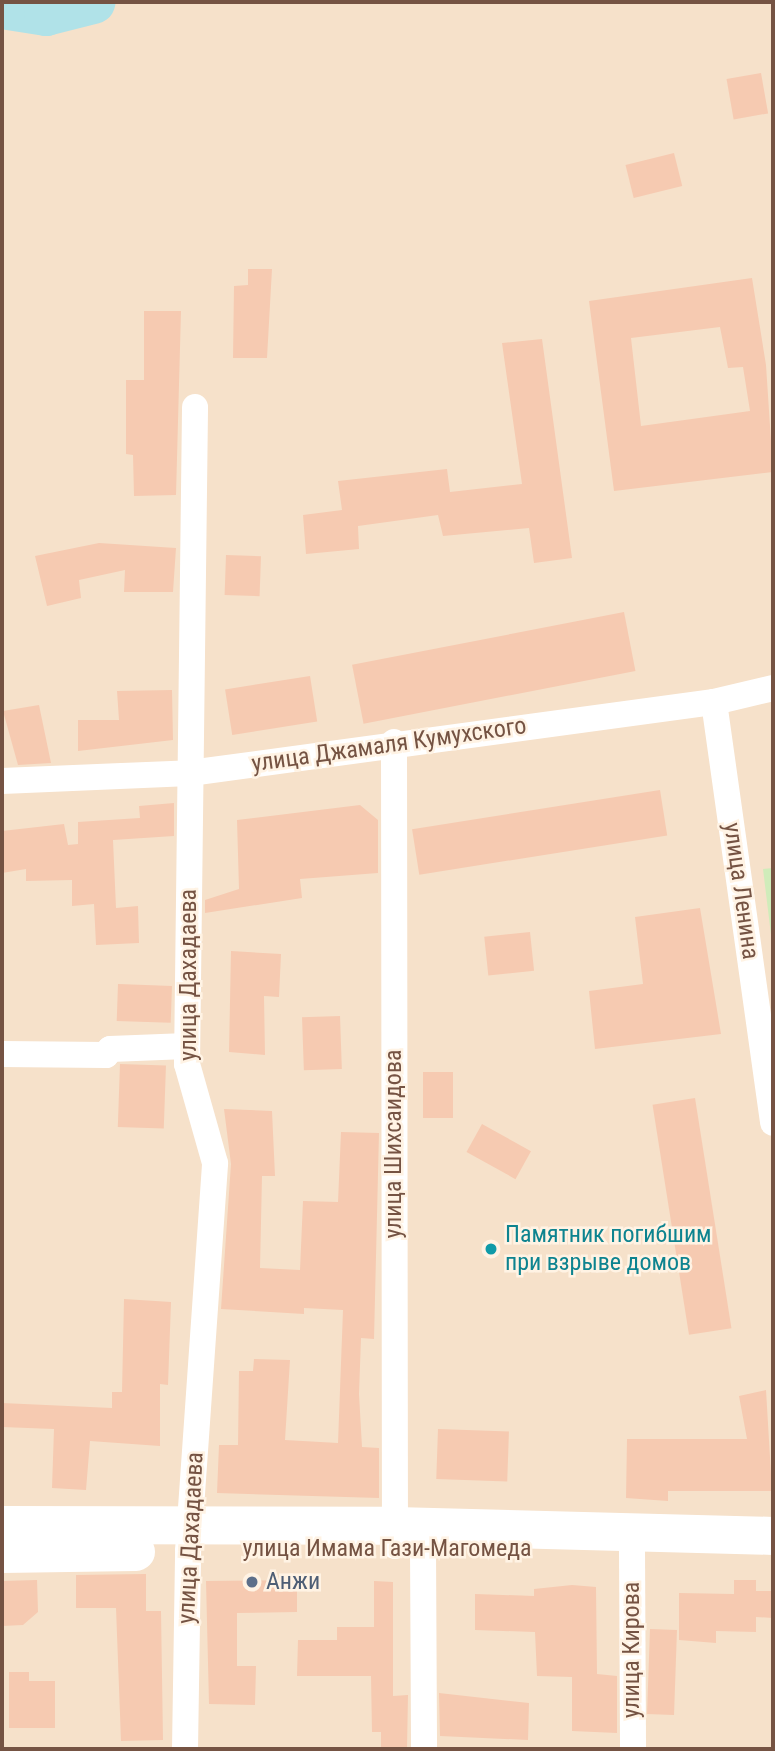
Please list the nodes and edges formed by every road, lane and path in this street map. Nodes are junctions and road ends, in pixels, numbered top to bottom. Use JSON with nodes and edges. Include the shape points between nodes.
{"nodes":[{"id":1,"x":195,"y":407,"type":"dead end"},
{"id":2,"x":773,"y":688,"type":"edge"},
{"id":3,"x":714,"y":702,"type":"junction"},
{"id":4,"x":394,"y":742,"type":"junction"},
{"id":5,"x":190,"y":773,"type":"junction"},
{"id":6,"x":2,"y":782,"type":"edge"},
{"id":7,"x":187,"y":1046,"type":"junction"},
{"id":8,"x":2,"y":1054,"type":"edge"},
{"id":9,"x":773,"y":1123,"type":"edge"},
{"id":10,"x":2,"y":1525,"type":"edge"},
{"id":11,"x":773,"y":1536,"type":"edge"},
{"id":12,"x":188,"y":1539,"type":"junction"},
{"id":13,"x":404,"y":1540,"type":"junction"},
{"id":14,"x":632,"y":1550,"type":"junction"},
{"id":15,"x":773,"y":1553,"type":"edge"},
{"id":16,"x":2,"y":1554,"type":"edge"},
{"id":17,"x":185,"y":1749,"type":"edge"},
{"id":18,"x":424,"y":1749,"type":"edge"},
{"id":19,"x":633,"y":1749,"type":"edge"}],
"edges":[{"from":1,"to":5,"type":"street","name":"улица Дахадаева"},
{"from":2,"to":3,"type":"street","name":"улица Джамаля Кумухского"},
{"from":3,"to":4,"type":"street","name":"улица Джамаля Кумухского"},
{"from":3,"to":9,"type":"street","name":"улица Ленина"},
{"from":4,"to":5,"type":"street","name":"улица Джамаля Кумухского"},
{"from":4,"to":13,"type":"street","name":"улица Шихсаидова"},
{"from":5,"to":6,"type":"street","name":"улица Джамаля Кумухского"},
{"from":5,"to":7,"type":"street","name":"улица Дахадаева"},
{"from":7,"to":8,"type":"street","via":[[110,1049],[106,1055]]},
{"from":7,"to":12,"type":"street","name":"улица Дахадаева","via":[[187,1064],[215,1163]]},
{"from":10,"to":12,"type":"main road"},
{"from":11,"to":13,"type":"main road"},
{"from":12,"to":13,"type":"main road","name":"улица Имама Гази-Магомеда"},
{"from":12,"to":16,"type":"main road","name":"улица Имама Гази-Магомеда"},
{"from":12,"to":17,"type":"street","name":"улица Дахадаева"},
{"from":13,"to":14,"type":"main road","name":"улица Имама Гази-Магомеда"},
{"from":13,"to":18,"type":"street","name":"улица Шихсаидова"},
{"from":14,"to":15,"type":"main road","name":"улица Имама Гази-Магомеда"},
{"from":14,"to":19,"type":"street","name":"улица Кирова"}]}
